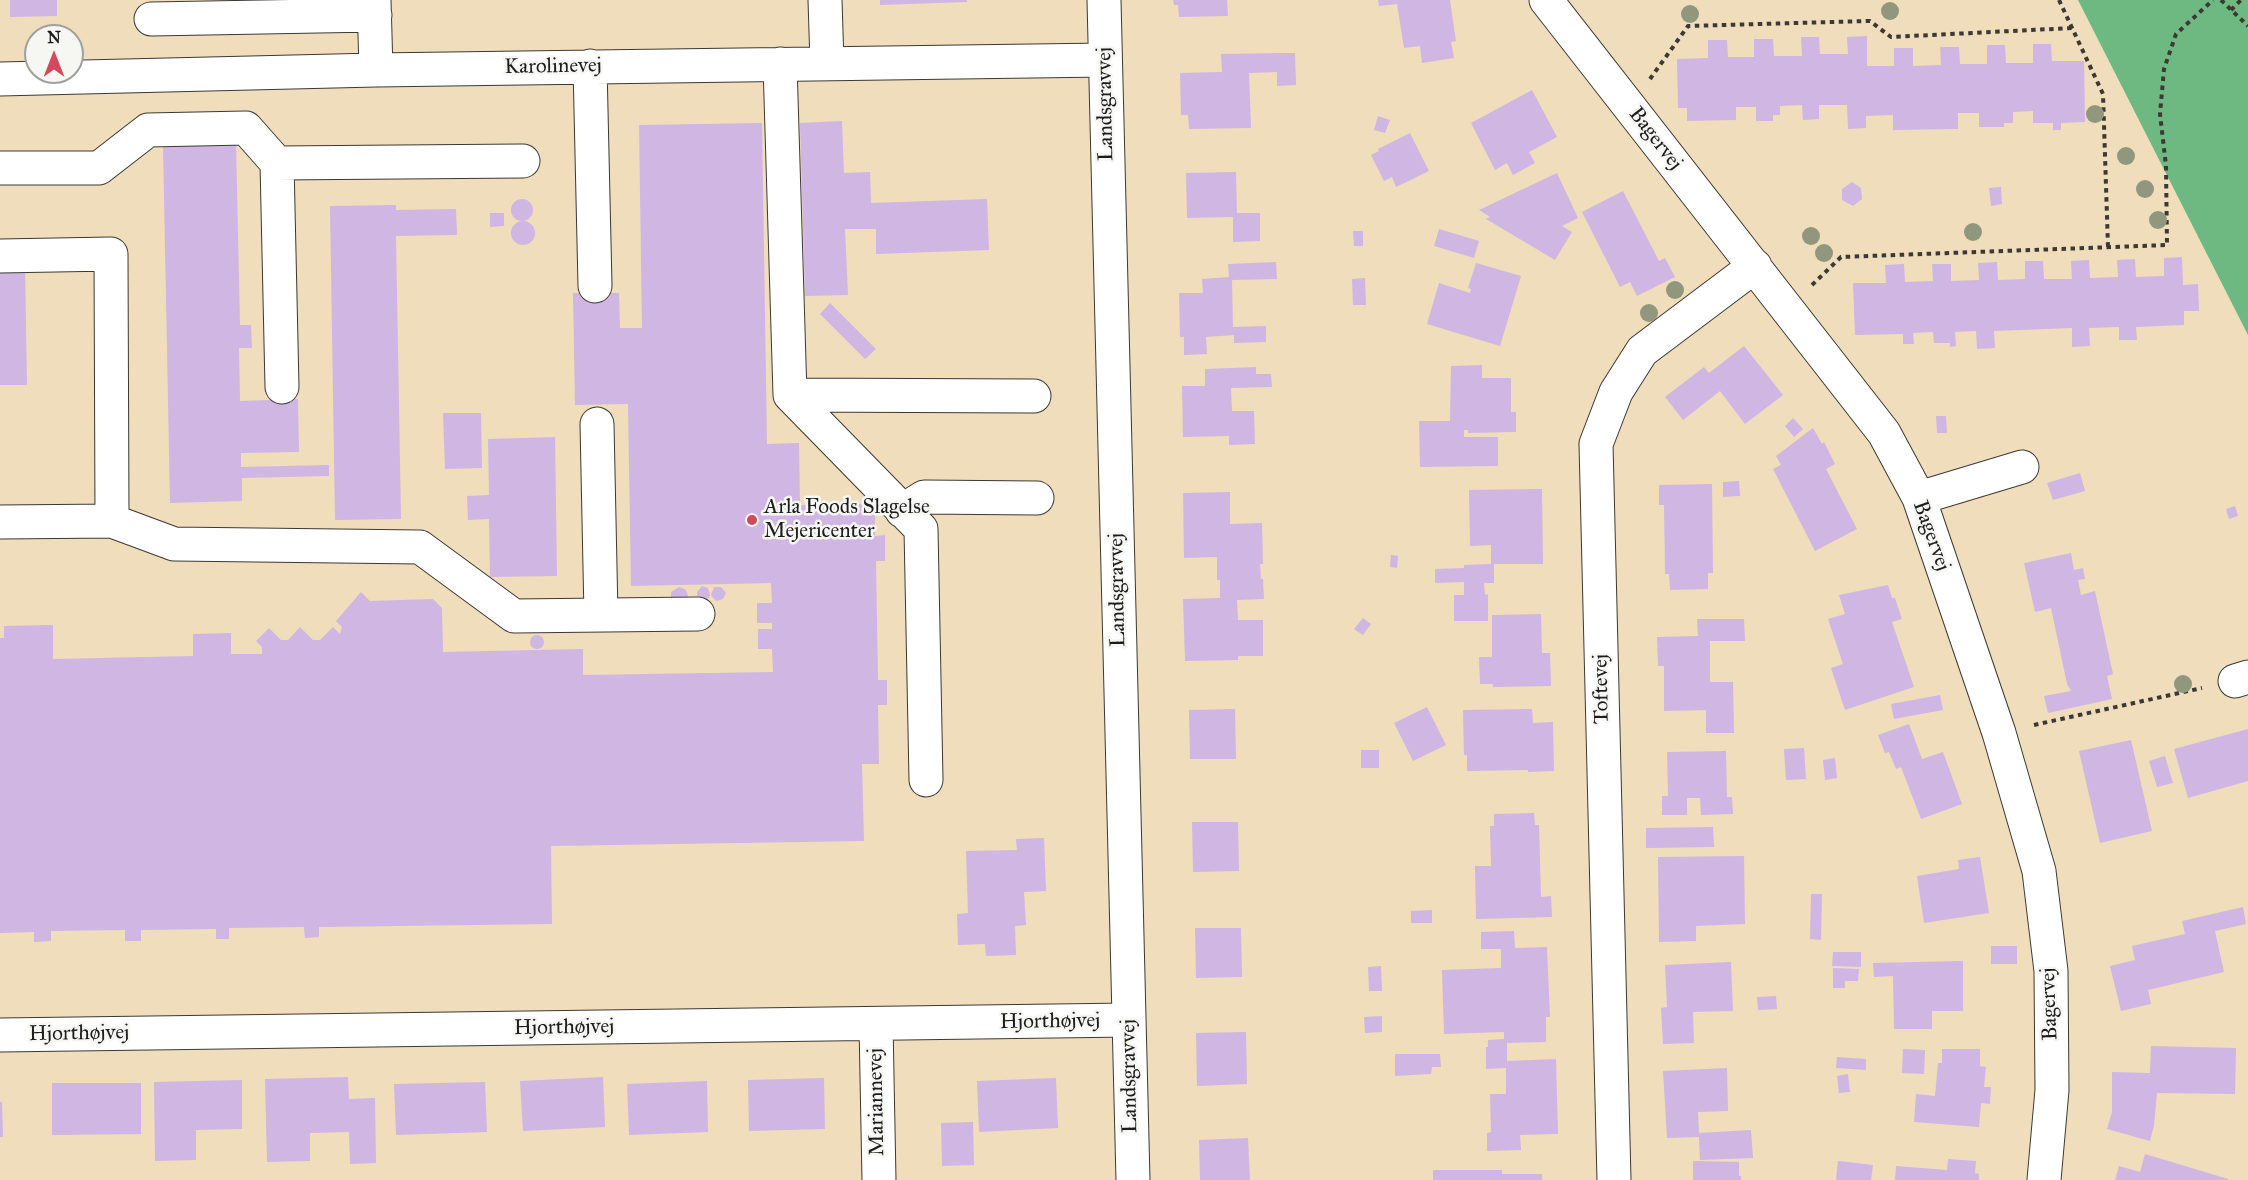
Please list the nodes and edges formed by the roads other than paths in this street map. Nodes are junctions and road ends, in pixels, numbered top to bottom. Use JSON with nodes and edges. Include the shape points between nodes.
{"nodes":[{"id":1,"x":825,"y":0,"type":"edge"},
{"id":2,"x":1104,"y":0,"type":"edge"},
{"id":3,"x":1546,"y":0,"type":"edge"},
{"id":4,"x":374,"y":8,"type":"edge"},
{"id":5,"x":151,"y":19,"type":"dead end"},
{"id":6,"x":1105,"y":60,"type":"junction"},
{"id":7,"x":827,"y":63,"type":"junction"},
{"id":8,"x":780,"y":64,"type":"junction"},
{"id":9,"x":590,"y":66,"type":"junction"},
{"id":10,"x":376,"y":70,"type":"junction"},
{"id":11,"x":0,"y":79,"type":"edge"},
{"id":12,"x":522,"y":161,"type":"dead end"},
{"id":13,"x":278,"y":164,"type":"junction"},
{"id":14,"x":0,"y":168,"type":"edge"},
{"id":15,"x":0,"y":256,"type":"edge"},
{"id":16,"x":1755,"y":266,"type":"junction"},
{"id":17,"x":595,"y":286,"type":"dead end"},
{"id":18,"x":282,"y":387,"type":"dead end"},
{"id":19,"x":790,"y":395,"type":"junction"},
{"id":20,"x":1035,"y":396,"type":"dead end"},
{"id":21,"x":597,"y":424,"type":"dead end"},
{"id":22,"x":2022,"y":467,"type":"dead end"},
{"id":23,"x":1037,"y":498,"type":"dead end"},
{"id":24,"x":1919,"y":498,"type":"junction"},
{"id":25,"x":902,"y":511,"type":"junction"},
{"id":26,"x":112,"y":521,"type":"junction"},
{"id":27,"x":0,"y":522,"type":"edge"},
{"id":28,"x":698,"y":614,"type":"dead end"},
{"id":29,"x":601,"y":615,"type":"junction"},
{"id":30,"x":926,"y":780,"type":"dead end"},
{"id":31,"x":1129,"y":1020,"type":"junction"},
{"id":32,"x":876,"y":1024,"type":"junction"},
{"id":33,"x":0,"y":1035,"type":"edge"},
{"id":34,"x":879,"y":1180,"type":"edge"},
{"id":35,"x":1133,"y":1180,"type":"edge"},
{"id":36,"x":1614,"y":1180,"type":"edge"},
{"id":37,"x":2044,"y":1180,"type":"edge"}],
"edges":[{"from":1,"to":7,"type":"street"},
{"from":2,"to":6,"type":"street","name":"Landsgravvej"},
{"from":3,"to":16,"type":"street","name":"Bagervej"},
{"from":4,"to":5,"type":"street"},
{"from":4,"to":10,"type":"street"},
{"from":6,"to":7,"type":"street","name":"Karolinevej"},
{"from":6,"to":31,"type":"street","name":"Landsgravvej"},
{"from":7,"to":8,"type":"street","name":"Karolinevej"},
{"from":8,"to":9,"type":"street","name":"Karolinevej"},
{"from":8,"to":19,"type":"street"},
{"from":9,"to":10,"type":"street","name":"Karolinevej"},
{"from":9,"to":17,"type":"street"},
{"from":10,"to":11,"type":"street","name":"Karolinevej"},
{"from":12,"to":13,"type":"street"},
{"from":13,"to":14,"type":"street","via":[[246,129],[148,130],[99,168]]},
{"from":13,"to":18,"type":"street"},
{"from":15,"to":26,"type":"street","via":[[111,254]]},
{"from":16,"to":24,"type":"street","name":"Bagervej","via":[[1884,433]]},
{"from":16,"to":36,"type":"street","name":"Toftevej","via":[[1642,351],[1616,392],[1596,444]]},
{"from":19,"to":20,"type":"street"},
{"from":19,"to":25,"type":"street"},
{"from":21,"to":29,"type":"street"},
{"from":22,"to":24,"type":"street"},
{"from":23,"to":25,"type":"street","via":[[924,497]]},
{"from":24,"to":37,"type":"street","name":"Bagervej","via":[[1999,733],[2039,871],[2051,970],[2052,1090]]},
{"from":25,"to":30,"type":"street","via":[[921,529]]},
{"from":26,"to":27,"type":"street"},
{"from":26,"to":29,"type":"street","via":[[174,544],[420,547],[514,616]]},
{"from":28,"to":29,"type":"street"},
{"from":31,"to":32,"type":"street","name":"Hjorthøjvej"},
{"from":31,"to":35,"type":"street","name":"Landsgravvej"},
{"from":32,"to":33,"type":"street","name":"Hjorthøjvej"},
{"from":32,"to":34,"type":"street","name":"Mariannevej"}]}
